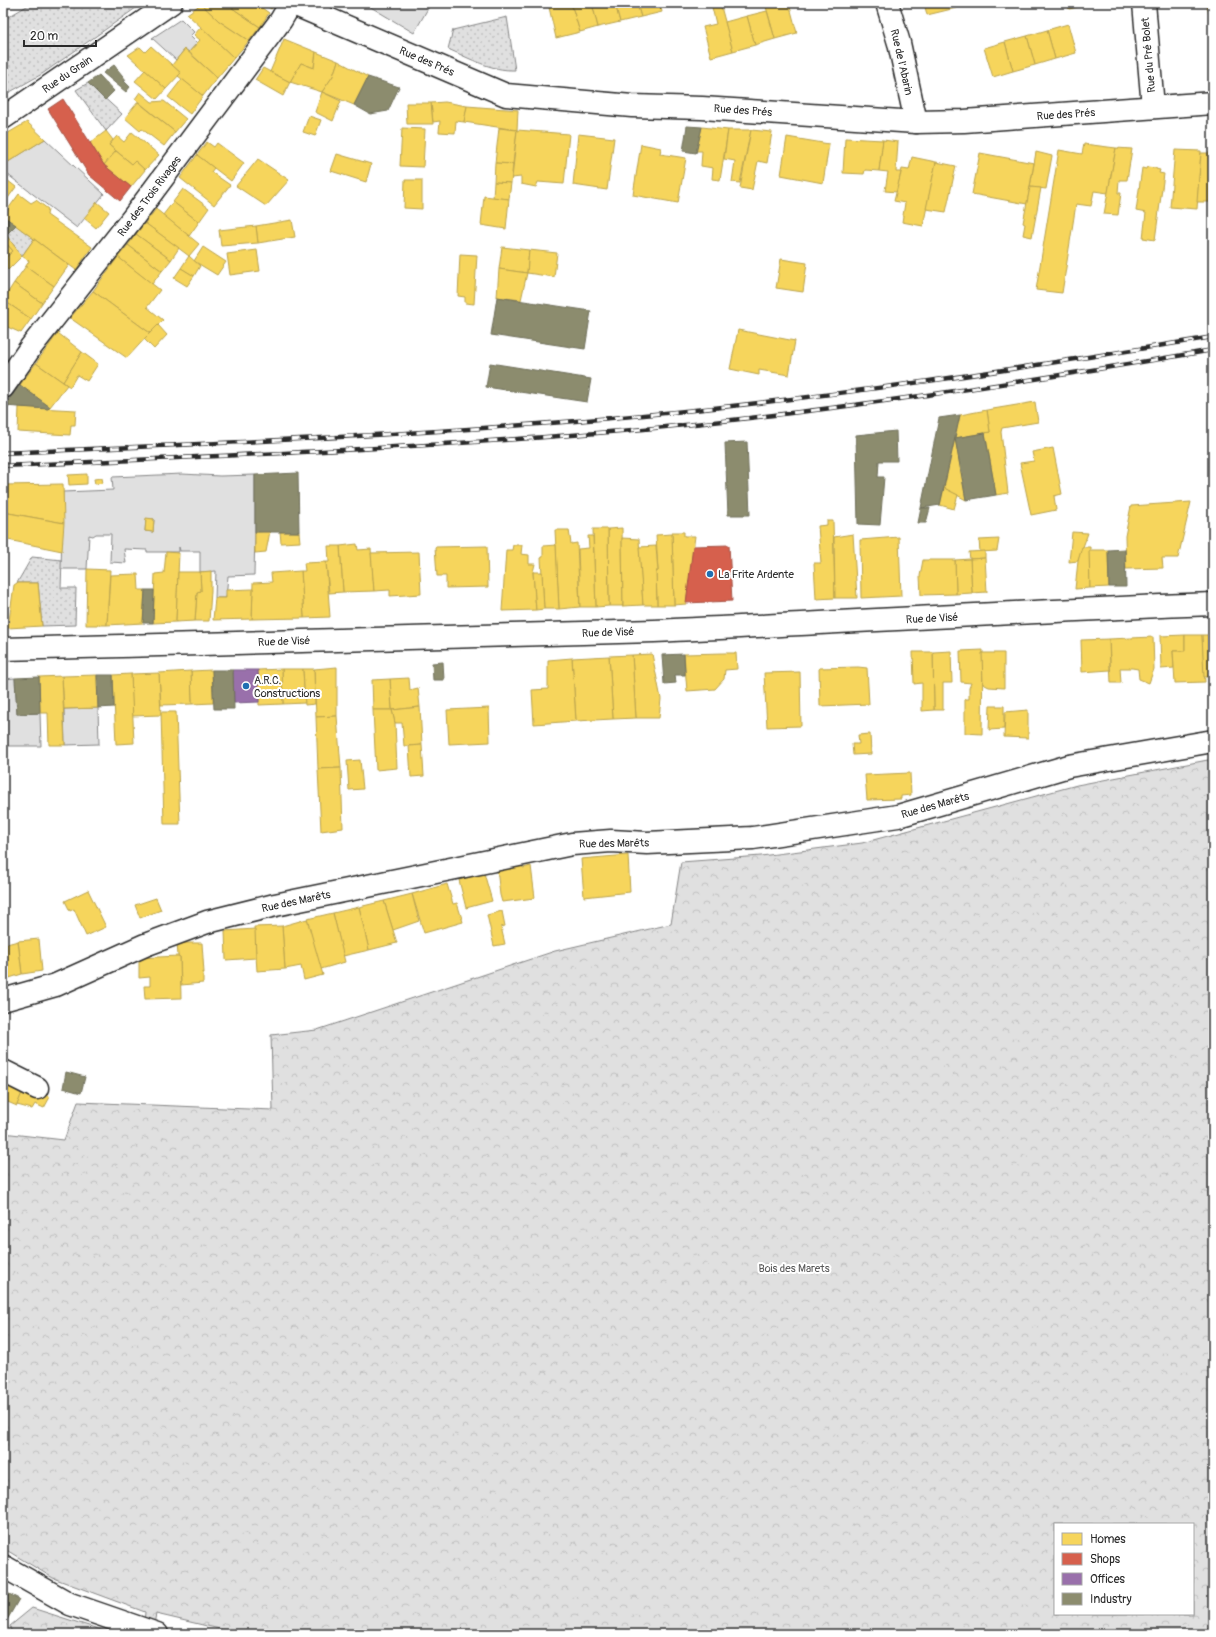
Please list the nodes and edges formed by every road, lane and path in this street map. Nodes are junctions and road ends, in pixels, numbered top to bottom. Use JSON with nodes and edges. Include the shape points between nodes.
{"nodes":[{"id":1,"x":171,"y":3,"type":"edge"},
{"id":2,"x":291,"y":3,"type":"edge"},
{"id":3,"x":887,"y":3,"type":"edge"},
{"id":4,"x":1144,"y":3,"type":"edge"},
{"id":5,"x":1213,"y":103,"type":"edge"},
{"id":6,"x":1153,"y":108,"type":"junction"},
{"id":7,"x":3,"y":118,"type":"edge"},
{"id":8,"x":916,"y":122,"type":"junction"},
{"id":9,"x":3,"y":387,"type":"edge"},
{"id":10,"x":1213,"y":604,"type":"edge"},
{"id":11,"x":3,"y":650,"type":"edge"},
{"id":12,"x":1213,"y":741,"type":"edge"},
{"id":13,"x":3,"y":1000,"type":"edge"},
{"id":14,"x":3,"y":1071,"type":"edge"},
{"id":15,"x":37,"y":1088,"type":"dead end"},
{"id":16,"x":3,"y":1566,"type":"edge"},
{"id":17,"x":157,"y":1634,"type":"edge"}],
"edges":[{"from":1,"to":7,"type":"street","name":"Rue du Grain"},
{"from":2,"to":8,"type":"street","name":"Rue des Prés","via":[[506,95],[632,106]]},
{"from":2,"to":9,"type":"street","name":"Rue des Trois Rivages","via":[[281,20],[132,219],[31,347]]},
{"from":3,"to":8,"type":"street","name":"Rue de l'Abarin","via":[[899,43]]},
{"from":4,"to":6,"type":"street","name":"Rue du Pré Bolet"},
{"from":5,"to":6,"type":"street","name":"Rue des Prés"},
{"from":6,"to":8,"type":"street","name":"Rue des Prés"},
{"from":10,"to":11,"type":"street","name":"Rue de Visé","via":[[652,631]]},
{"from":12,"to":13,"type":"street","name":"Rue des Marêts","via":[[1069,766],[898,816],[753,838],[572,844],[275,905],[207,922],[145,945],[56,985]]},
{"from":14,"to":15,"type":"street"},
{"from":16,"to":17,"type":"street","via":[[70,1604]]}]}
